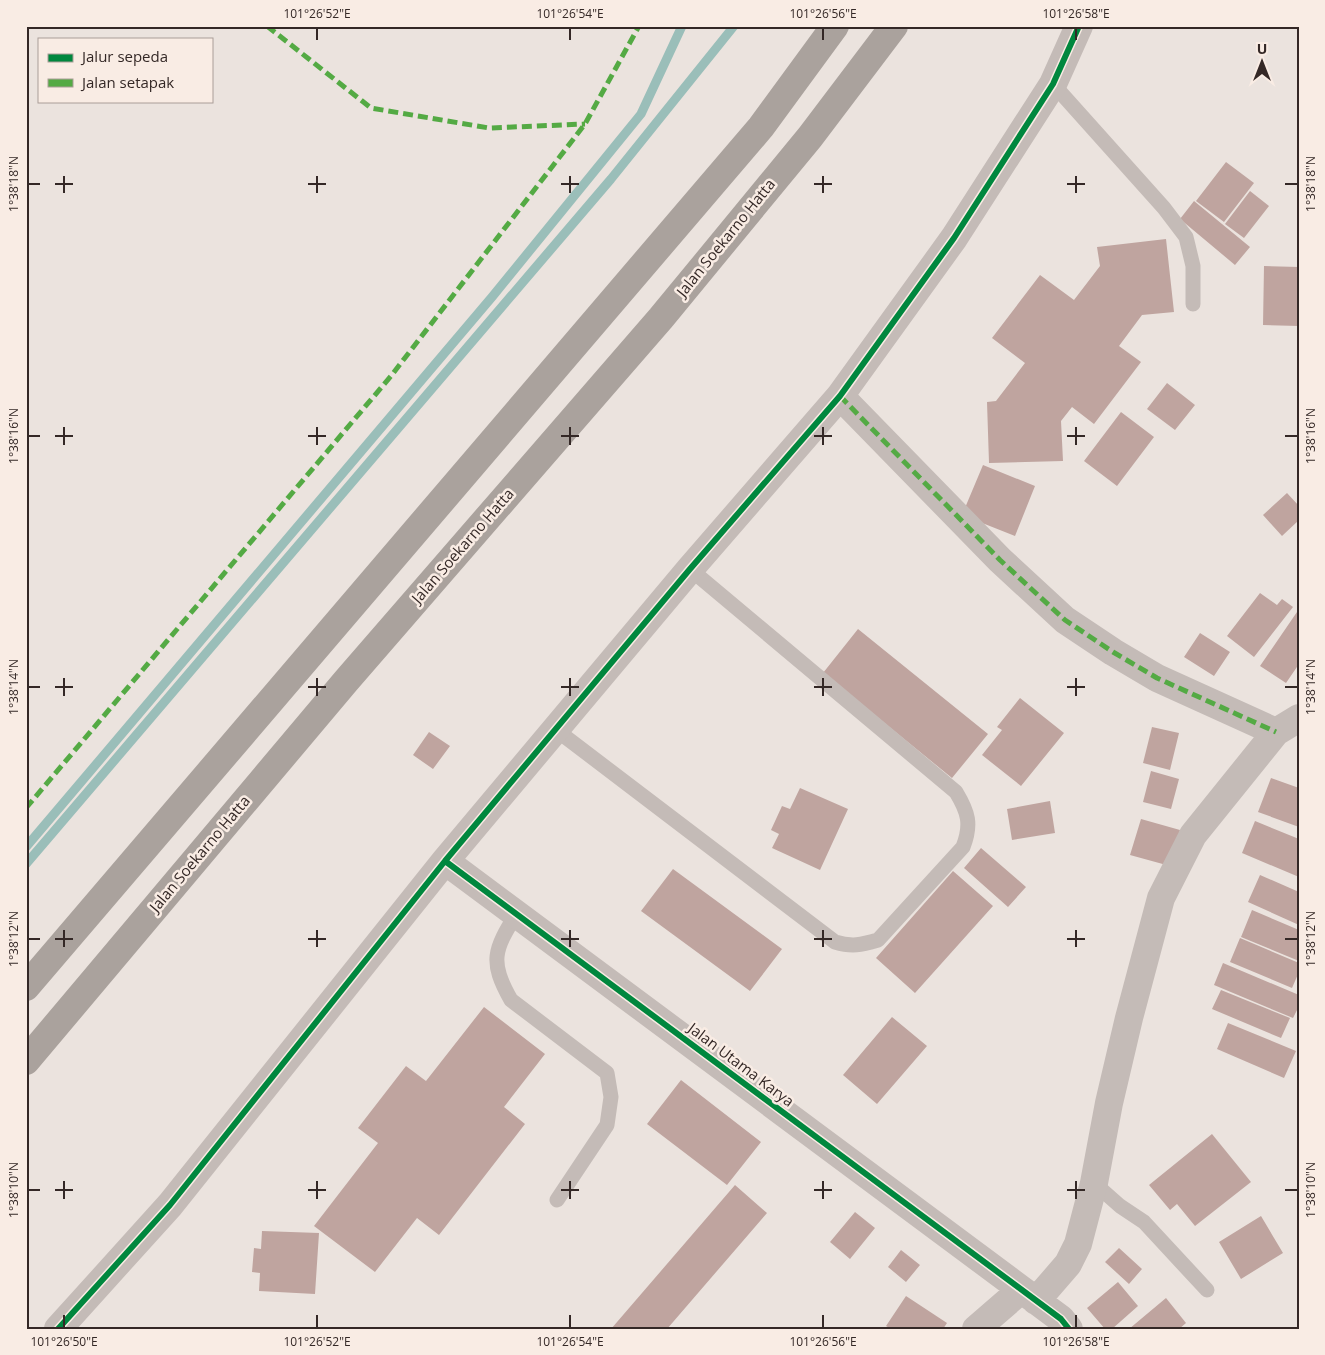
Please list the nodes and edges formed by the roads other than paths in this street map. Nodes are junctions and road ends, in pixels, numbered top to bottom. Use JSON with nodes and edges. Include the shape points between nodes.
{"nodes":[{"id":1,"x":835,"y":26,"type":"edge"},
{"id":2,"x":894,"y":26,"type":"edge"},
{"id":3,"x":1079,"y":26,"type":"edge"},
{"id":4,"x":1053,"y":84,"type":"junction"},
{"id":5,"x":1193,"y":304,"type":"dead end"},
{"id":6,"x":840,"y":396,"type":"junction"},
{"id":7,"x":690,"y":569,"type":"junction"},
{"id":8,"x":1288,"y":725,"type":"edge"},
{"id":9,"x":555,"y":729,"type":"junction"},
{"id":10,"x":445,"y":861,"type":"junction"},
{"id":11,"x":517,"y":913,"type":"junction"},
{"id":12,"x":26,"y":988,"type":"edge"},
{"id":13,"x":26,"y":1061,"type":"edge"},
{"id":14,"x":1094,"y":1183,"type":"junction"},
{"id":15,"x":557,"y":1200,"type":"dead end"},
{"id":16,"x":1206,"y":1290,"type":"dead end"},
{"id":17,"x":1028,"y":1295,"type":"junction"},
{"id":18,"x":58,"y":1329,"type":"edge"},
{"id":19,"x":976,"y":1329,"type":"edge"},
{"id":20,"x":1069,"y":1329,"type":"edge"}],
"edges":[{"from":1,"to":12,"type":"highway","via":[[761,127]]},
{"from":2,"to":13,"type":"highway","name":"Jalan Soekarno Hatta","via":[[810,137],[661,318],[346,681]]},
{"from":3,"to":4,"type":"street"},
{"from":4,"to":5,"type":"lane","via":[[1186,237],[1193,266]]},
{"from":4,"to":6,"type":"street","via":[[954,238]]},
{"from":6,"to":7,"type":"street"},
{"from":6,"to":8,"type":"street","via":[[1000,560],[1065,620],[1157,678]]},
{"from":7,"to":9,"type":"street"},
{"from":7,"to":9,"type":"lane","via":[[956,792],[968,817],[968,833],[963,847],[878,940],[848,946],[836,942]]},
{"from":8,"to":14,"type":"street","via":[[1193,835],[1160,898],[1109,1103]]},
{"from":9,"to":10,"type":"street"},
{"from":10,"to":11,"type":"street","name":"Jalan Utama Karya"},
{"from":10,"to":18,"type":"street","via":[[170,1205]]},
{"from":11,"to":15,"type":"lane","via":[[502,937],[496,960],[511,1000],[607,1073],[610,1097],[607,1125]]},
{"from":11,"to":17,"type":"street","name":"Jalan Utama Karya"},
{"from":14,"to":16,"type":"lane","via":[[1144,1222]]},
{"from":14,"to":17,"type":"street","via":[[1078,1244],[1068,1264]]},
{"from":17,"to":19,"type":"street"},
{"from":17,"to":20,"type":"street","name":"Jalan Utama Karya","via":[[1061,1319]]}]}
